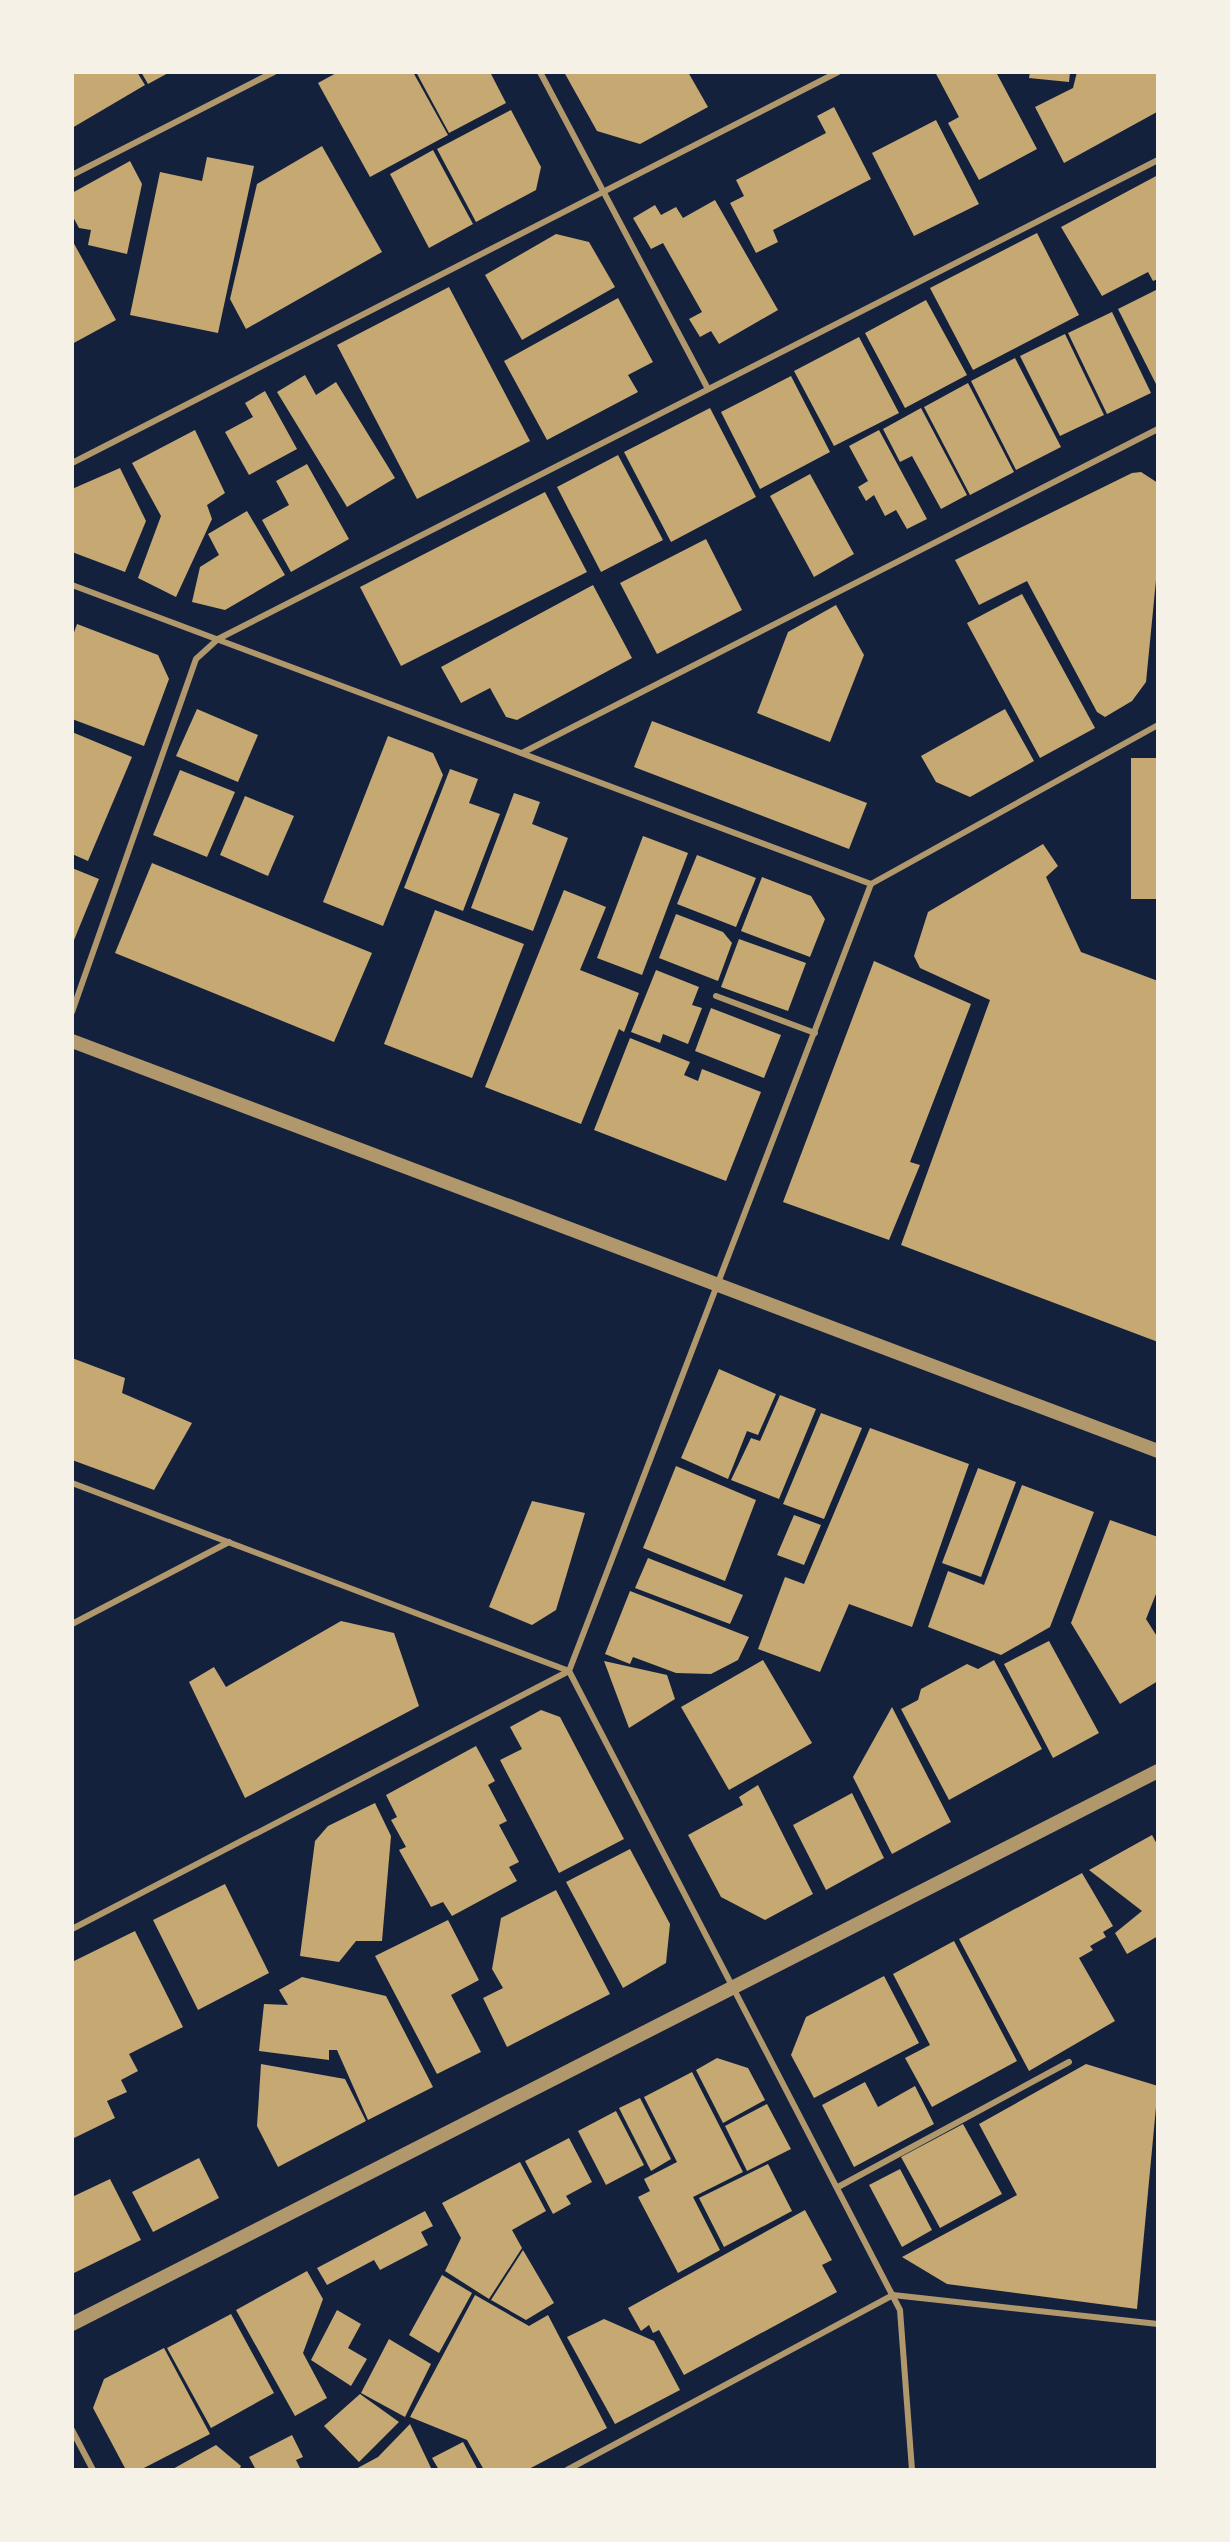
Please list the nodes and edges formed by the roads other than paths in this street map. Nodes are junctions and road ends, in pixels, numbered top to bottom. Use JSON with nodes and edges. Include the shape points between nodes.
{"nodes":[{"id":1,"x":274,"y":72,"type":"edge"},
{"id":2,"x":540,"y":72,"type":"edge"},
{"id":3,"x":838,"y":72,"type":"edge"},
{"id":4,"x":1158,"y":160,"type":"edge"},
{"id":5,"x":72,"y":175,"type":"edge"},
{"id":6,"x":603,"y":191,"type":"junction"},
{"id":7,"x":708,"y":389,"type":"junction"},
{"id":8,"x":1158,"y":429,"type":"edge"},
{"id":9,"x":72,"y":463,"type":"edge"},
{"id":10,"x":72,"y":585,"type":"edge"},
{"id":11,"x":218,"y":639,"type":"junction"},
{"id":12,"x":1158,"y":725,"type":"edge"},
{"id":13,"x":522,"y":753,"type":"junction"},
{"id":14,"x":871,"y":884,"type":"junction"},
{"id":15,"x":716,"y":996,"type":"dead end"},
{"id":16,"x":72,"y":1012,"type":"edge"},
{"id":17,"x":815,"y":1033,"type":"junction"},
{"id":18,"x":72,"y":1041,"type":"edge"},
{"id":19,"x":717,"y":1284,"type":"junction"},
{"id":20,"x":1158,"y":1451,"type":"edge"},
{"id":21,"x":72,"y":1483,"type":"edge"},
{"id":22,"x":229,"y":1542,"type":"junction"},
{"id":23,"x":72,"y":1624,"type":"edge"},
{"id":24,"x":569,"y":1671,"type":"junction"},
{"id":25,"x":1158,"y":1771,"type":"edge"},
{"id":26,"x":72,"y":1929,"type":"edge"},
{"id":27,"x":735,"y":1986,"type":"junction"},
{"id":28,"x":1069,"y":2062,"type":"dead end"},
{"id":29,"x":838,"y":2187,"type":"junction"},
{"id":30,"x":893,"y":2295,"type":"junction"},
{"id":31,"x":72,"y":2324,"type":"edge"},
{"id":32,"x":1158,"y":2324,"type":"edge"},
{"id":33,"x":72,"y":2430,"type":"edge"},
{"id":34,"x":93,"y":2470,"type":"edge"},
{"id":35,"x":567,"y":2470,"type":"edge"},
{"id":36,"x":912,"y":2470,"type":"edge"}],
"edges":[{"from":1,"to":5,"type":"lane"},
{"from":2,"to":6,"type":"lane"},
{"from":3,"to":6,"type":"lane"},
{"from":4,"to":7,"type":"lane"},
{"from":6,"to":7,"type":"lane"},
{"from":6,"to":9,"type":"lane"},
{"from":7,"to":11,"type":"lane"},
{"from":8,"to":13,"type":"lane"},
{"from":10,"to":11,"type":"lane"},
{"from":11,"to":13,"type":"lane"},
{"from":11,"to":16,"type":"lane","via":[[196,659]]},
{"from":12,"to":14,"type":"lane"},
{"from":13,"to":14,"type":"lane"},
{"from":14,"to":17,"type":"lane"},
{"from":15,"to":17,"type":"lane"},
{"from":17,"to":19,"type":"lane"},
{"from":18,"to":19,"type":"street"},
{"from":19,"to":20,"type":"street"},
{"from":19,"to":24,"type":"lane"},
{"from":21,"to":22,"type":"lane"},
{"from":22,"to":23,"type":"lane"},
{"from":22,"to":24,"type":"lane"},
{"from":24,"to":26,"type":"lane"},
{"from":24,"to":27,"type":"lane"},
{"from":25,"to":27,"type":"street"},
{"from":27,"to":29,"type":"lane"},
{"from":27,"to":31,"type":"street"},
{"from":28,"to":29,"type":"lane"},
{"from":29,"to":30,"type":"lane"},
{"from":30,"to":32,"type":"lane"},
{"from":30,"to":35,"type":"lane"},
{"from":30,"to":36,"type":"lane","via":[[900,2310]]},
{"from":33,"to":34,"type":"lane"}]}
